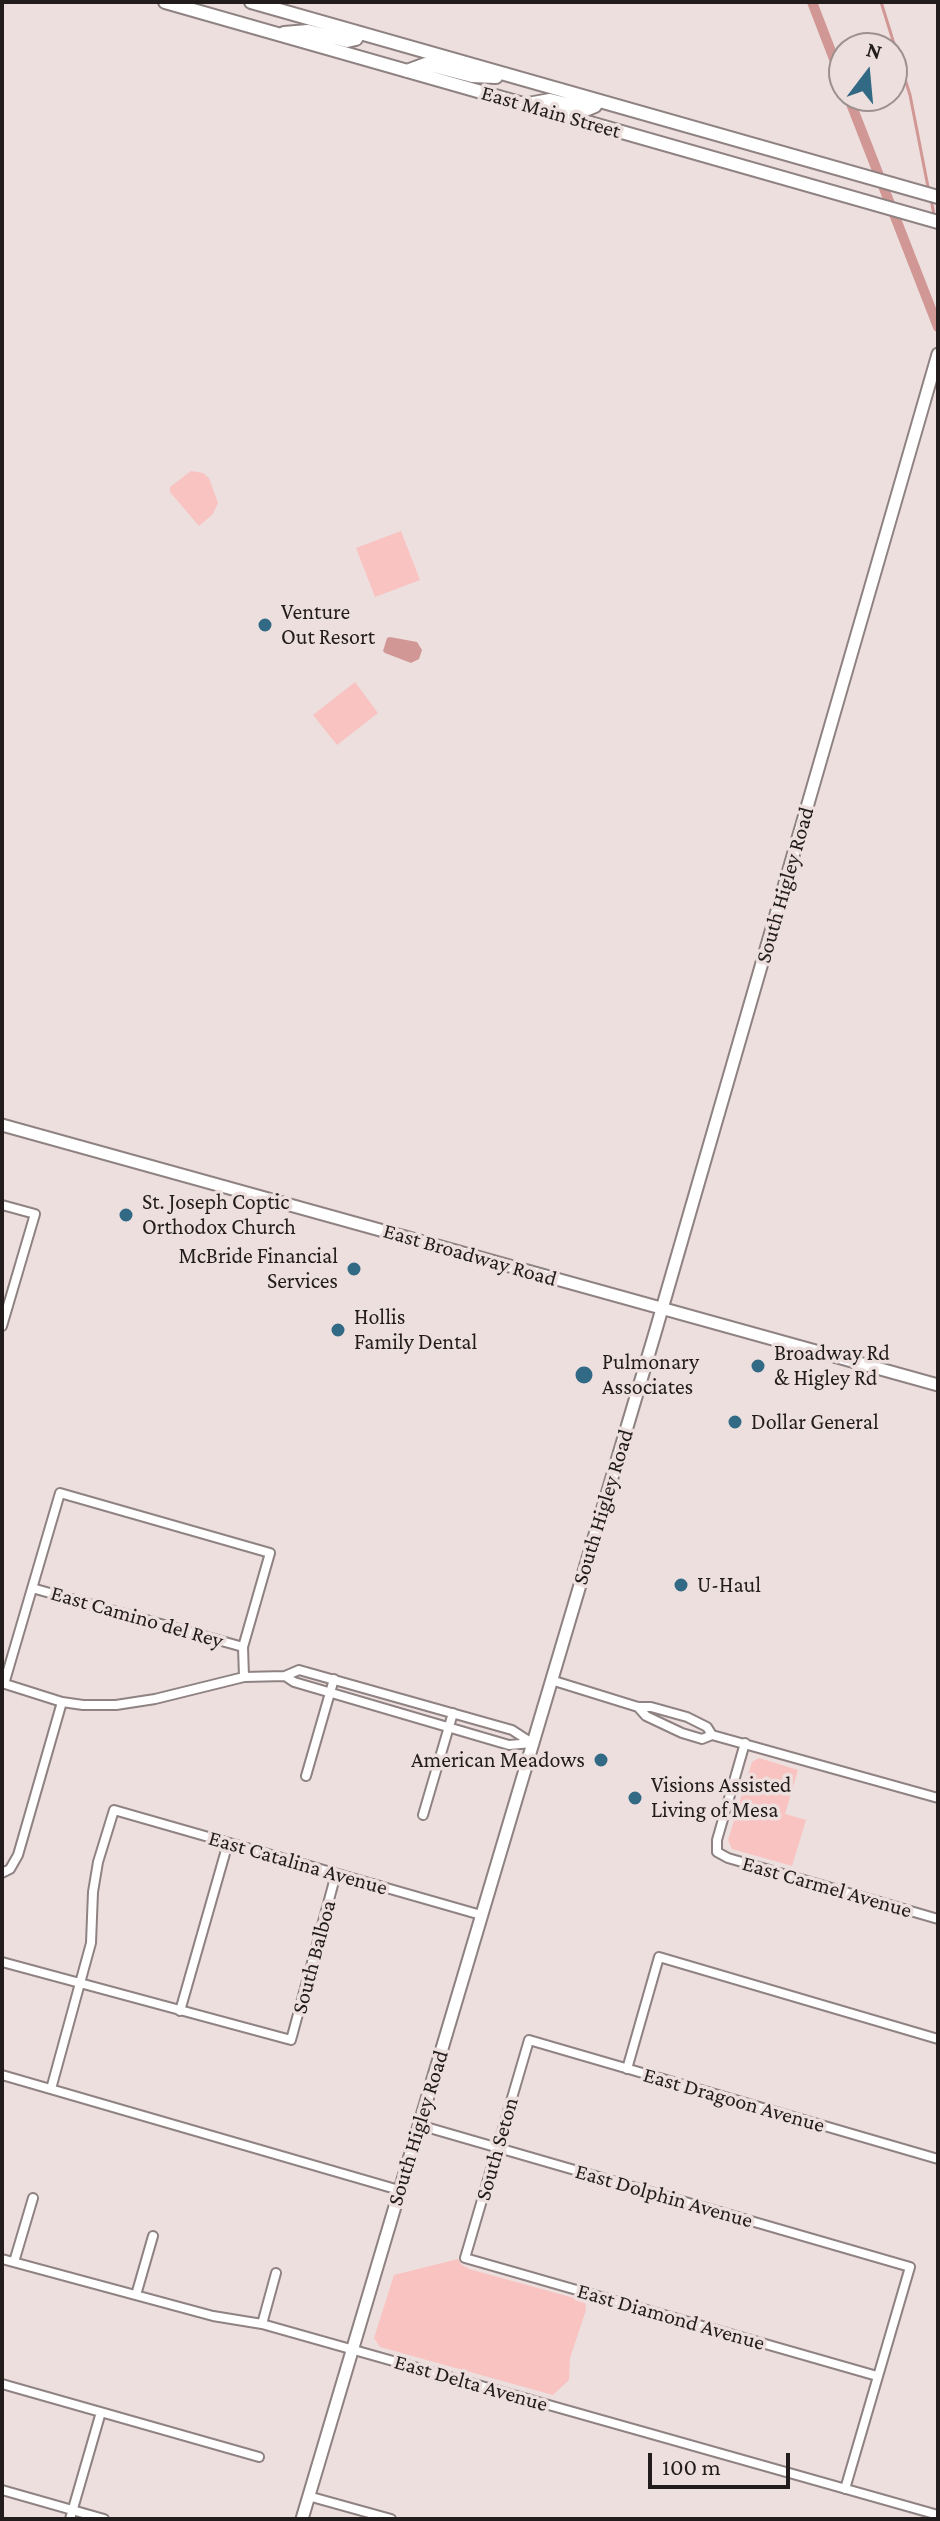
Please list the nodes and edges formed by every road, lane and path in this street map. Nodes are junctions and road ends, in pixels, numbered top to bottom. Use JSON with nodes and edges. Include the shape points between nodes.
{"nodes":[{"id":1,"x":165,"y":2,"type":"edge"},
{"id":2,"x":251,"y":2,"type":"edge"},
{"id":3,"x":359,"y":33,"type":"junction"},
{"id":4,"x":276,"y":34,"type":"junction"},
{"id":5,"x":407,"y":71,"type":"junction"},
{"id":6,"x":515,"y":77,"type":"junction"},
{"id":7,"x":598,"y":101,"type":"junction"},
{"id":8,"x":525,"y":105,"type":"junction"},
{"id":9,"x":938,"y":197,"type":"edge"},
{"id":10,"x":932,"y":220,"type":"edge"},
{"id":11,"x":938,"y":354,"type":"edge"},
{"id":12,"x":2,"y":1125,"type":"edge"},
{"id":13,"x":2,"y":1205,"type":"edge"},
{"id":14,"x":662,"y":1309,"type":"junction"},
{"id":15,"x":2,"y":1326,"type":"edge"},
{"id":16,"x":938,"y":1385,"type":"edge"},
{"id":17,"x":32,"y":1588,"type":"junction"},
{"id":18,"x":243,"y":1647,"type":"junction"},
{"id":19,"x":285,"y":1676,"type":"junction"},
{"id":20,"x":244,"y":1677,"type":"junction"},
{"id":21,"x":334,"y":1679,"type":"junction"},
{"id":22,"x":551,"y":1680,"type":"junction"},
{"id":23,"x":3,"y":1684,"type":"edge"},
{"id":24,"x":330,"y":1693,"type":"junction"},
{"id":25,"x":62,"y":1702,"type":"junction"},
{"id":26,"x":638,"y":1707,"type":"junction"},
{"id":27,"x":453,"y":1713,"type":"junction"},
{"id":28,"x":448,"y":1728,"type":"junction"},
{"id":29,"x":712,"y":1735,"type":"junction"},
{"id":30,"x":532,"y":1743,"type":"junction"},
{"id":31,"x":745,"y":1743,"type":"junction"},
{"id":32,"x":306,"y":1776,"type":"dead end"},
{"id":33,"x":938,"y":1798,"type":"edge"},
{"id":34,"x":423,"y":1815,"type":"dead end"},
{"id":35,"x":228,"y":1843,"type":"junction"},
{"id":36,"x":2,"y":1873,"type":"edge"},
{"id":37,"x":336,"y":1874,"type":"junction"},
{"id":38,"x":481,"y":1915,"type":"junction"},
{"id":39,"x":938,"y":1919,"type":"edge"},
{"id":40,"x":2,"y":1962,"type":"edge"},
{"id":41,"x":81,"y":1984,"type":"junction"},
{"id":42,"x":180,"y":2011,"type":"junction"},
{"id":43,"x":938,"y":2039,"type":"edge"},
{"id":44,"x":529,"y":2040,"type":"joint"},
{"id":45,"x":627,"y":2069,"type":"junction"},
{"id":46,"x":2,"y":2075,"type":"edge"},
{"id":47,"x":51,"y":2089,"type":"junction"},
{"id":48,"x":419,"y":2125,"type":"junction"},
{"id":49,"x":497,"y":2148,"type":"junction"},
{"id":50,"x":938,"y":2159,"type":"edge"},
{"id":51,"x":399,"y":2190,"type":"junction"},
{"id":52,"x":33,"y":2198,"type":"dead end"},
{"id":53,"x":153,"y":2236,"type":"dead end"},
{"id":54,"x":465,"y":2258,"type":"joint"},
{"id":55,"x":2,"y":2259,"type":"edge"},
{"id":56,"x":14,"y":2262,"type":"junction"},
{"id":57,"x":276,"y":2273,"type":"dead end"},
{"id":58,"x":136,"y":2295,"type":"junction"},
{"id":59,"x":262,"y":2324,"type":"junction"},
{"id":60,"x":352,"y":2349,"type":"junction"},
{"id":61,"x":877,"y":2376,"type":"junction"},
{"id":62,"x":2,"y":2384,"type":"edge"},
{"id":63,"x":101,"y":2412,"type":"junction"},
{"id":64,"x":259,"y":2457,"type":"dead end"},
{"id":65,"x":845,"y":2489,"type":"junction"},
{"id":66,"x":2,"y":2490,"type":"edge"},
{"id":67,"x":308,"y":2496,"type":"junction"},
{"id":68,"x":72,"y":2514,"type":"edge"},
{"id":69,"x":938,"y":2515,"type":"edge"},
{"id":70,"x":104,"y":2519,"type":"edge"},
{"id":71,"x":302,"y":2519,"type":"edge"},
{"id":72,"x":391,"y":2519,"type":"edge"}],
"edges":[{"from":1,"to":4,"type":"main road","name":"East Main Street"},
{"from":2,"to":3,"type":"main road","name":"East Main Street"},
{"from":3,"to":4,"type":"main road","via":[[347,41],[308,31]]},
{"from":3,"to":6,"type":"main road","name":"East Main Street"},
{"from":4,"to":5,"type":"main road","name":"East Main Street"},
{"from":5,"to":6,"type":"main road","via":[[426,64],[472,76]]},
{"from":5,"to":8,"type":"main road","name":"East Main Street"},
{"from":6,"to":7,"type":"main road","name":"East Main Street"},
{"from":7,"to":8,"type":"main road","via":[[588,109],[550,100]]},
{"from":7,"to":9,"type":"main road","name":"East Main Street"},
{"from":8,"to":10,"type":"main road","name":"East Main Street"},
{"from":11,"to":14,"type":"main road","name":"South Higley Road"},
{"from":12,"to":14,"type":"main road","name":"East Broadway Road"},
{"from":13,"to":15,"type":"street","via":[[35,1214]]},
{"from":14,"to":16,"type":"main road","name":"East Broadway Road"},
{"from":14,"to":22,"type":"main road","name":"South Higley Road"},
{"from":17,"to":18,"type":"street","name":"East Camino del Rey"},
{"from":17,"to":18,"type":"street","via":[[60,1493],[75,1497],[270,1553]]},
{"from":17,"to":23,"type":"street"},
{"from":18,"to":20,"type":"street"},
{"from":19,"to":20,"type":"street"},
{"from":19,"to":21,"type":"street","via":[[299,1670]]},
{"from":19,"to":24,"type":"street"},
{"from":20,"to":25,"type":"street","via":[[116,1705]]},
{"from":21,"to":24,"type":"street"},
{"from":21,"to":27,"type":"street"},
{"from":22,"to":26,"type":"street"},
{"from":22,"to":30,"type":"main road","name":"South Higley Road"},
{"from":23,"to":25,"type":"street"},
{"from":24,"to":28,"type":"street"},
{"from":24,"to":32,"type":"street"},
{"from":25,"to":36,"type":"street","via":[[18,1855]]},
{"from":26,"to":29,"type":"street","via":[[687,1717]]},
{"from":26,"to":29,"type":"street","via":[[682,1733],[702,1739]]},
{"from":27,"to":28,"type":"street"},
{"from":27,"to":30,"type":"street","via":[[512,1730]]},
{"from":28,"to":30,"type":"street","via":[[509,1745]]},
{"from":28,"to":34,"type":"street"},
{"from":29,"to":31,"type":"street"},
{"from":30,"to":38,"type":"main road","name":"South Higley Road"},
{"from":31,"to":33,"type":"street"},
{"from":31,"to":39,"type":"street","name":"East Carmel Avenue","via":[[717,1852]]},
{"from":35,"to":37,"type":"street","name":"East Catalina Avenue"},
{"from":35,"to":41,"type":"street","name":"East Catalina Avenue","via":[[114,1810],[98,1862],[91,1943]]},
{"from":35,"to":42,"type":"street"},
{"from":37,"to":38,"type":"street","name":"East Catalina Avenue"},
{"from":37,"to":42,"type":"street","name":"South Balboa","via":[[291,2040]]},
{"from":38,"to":48,"type":"main road","name":"South Higley Road"},
{"from":40,"to":41,"type":"street"},
{"from":41,"to":42,"type":"street"},
{"from":41,"to":47,"type":"street"},
{"from":43,"to":45,"type":"street","via":[[659,1957]]},
{"from":44,"to":45,"type":"street","name":"East Dragoon Avenue"},
{"from":44,"to":49,"type":"street","name":"South Seton"},
{"from":45,"to":50,"type":"street","name":"East Dragoon Avenue"},
{"from":46,"to":47,"type":"street"},
{"from":47,"to":51,"type":"street"},
{"from":48,"to":49,"type":"street","name":"East Dolphin Avenue"},
{"from":48,"to":51,"type":"main road","name":"South Higley Road"},
{"from":49,"to":54,"type":"street","name":"South Seton"},
{"from":49,"to":61,"type":"street","name":"East Dolphin Avenue","via":[[910,2267]]},
{"from":51,"to":60,"type":"main road","name":"South Higley Road"},
{"from":52,"to":56,"type":"street"},
{"from":53,"to":58,"type":"street"},
{"from":54,"to":61,"type":"street","name":"East Diamond Avenue"},
{"from":55,"to":56,"type":"street","name":"East Delta Avenue"},
{"from":56,"to":58,"type":"street","name":"East Delta Avenue"},
{"from":57,"to":59,"type":"street"},
{"from":58,"to":59,"type":"street","name":"East Delta Avenue"},
{"from":59,"to":60,"type":"street","name":"East Delta Avenue"},
{"from":60,"to":65,"type":"street","name":"East Delta Avenue"},
{"from":60,"to":67,"type":"main road","name":"South Higley Road"},
{"from":61,"to":65,"type":"street"},
{"from":62,"to":63,"type":"street"},
{"from":63,"to":64,"type":"street"},
{"from":63,"to":68,"type":"street"},
{"from":65,"to":69,"type":"street","name":"East Delta Avenue"},
{"from":66,"to":68,"type":"street"},
{"from":67,"to":71,"type":"main road","name":"South Higley Road"},
{"from":67,"to":72,"type":"street"},
{"from":68,"to":70,"type":"street"}]}
